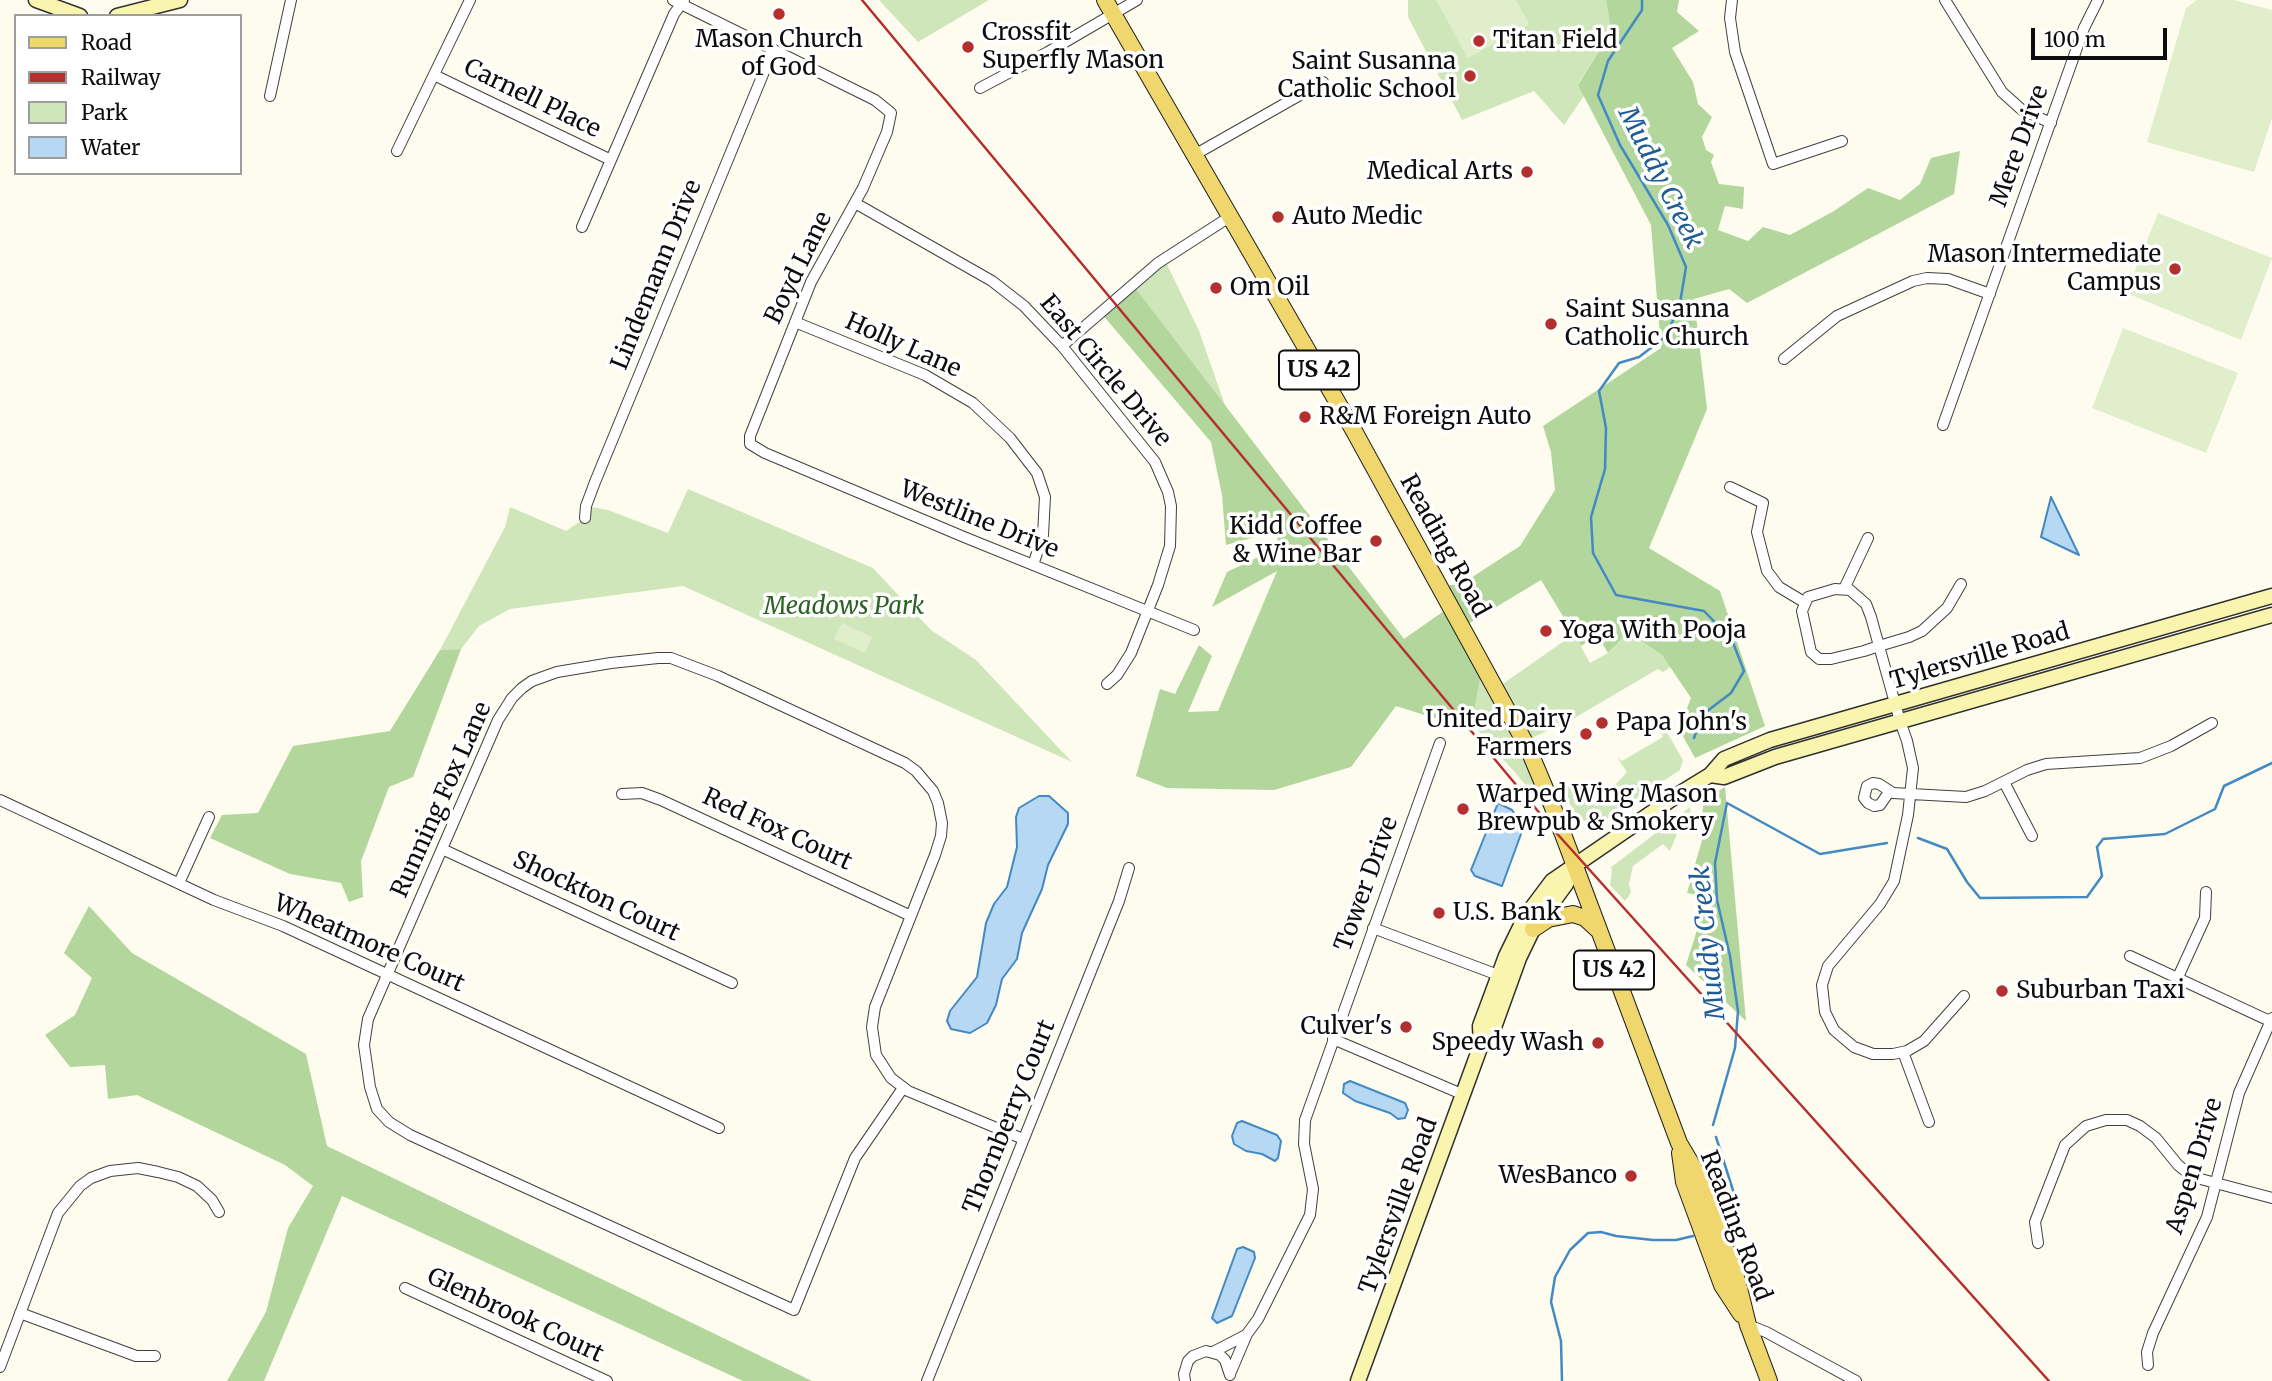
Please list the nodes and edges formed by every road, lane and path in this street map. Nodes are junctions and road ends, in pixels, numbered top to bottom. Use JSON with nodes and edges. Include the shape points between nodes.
{"nodes":[{"id":1,"x":36,"y":0,"type":"edge"},
{"id":2,"x":180,"y":0,"type":"edge"},
{"id":3,"x":291,"y":0,"type":"edge"},
{"id":4,"x":470,"y":0,"type":"edge"},
{"id":5,"x":1105,"y":0,"type":"edge"},
{"id":6,"x":1138,"y":0,"type":"edge"},
{"id":7,"x":1732,"y":0,"type":"edge"},
{"id":8,"x":1945,"y":0,"type":"edge"},
{"id":9,"x":2098,"y":0,"type":"edge"},
{"id":10,"x":680,"y":1,"type":"edge"},
{"id":11,"x":74,"y":14,"type":"edge"},
{"id":12,"x":125,"y":14,"type":"edge"},
{"id":13,"x":1113,"y":15,"type":"junction"},
{"id":14,"x":773,"y":50,"type":"junction"},
{"id":15,"x":434,"y":75,"type":"junction"},
{"id":16,"x":1323,"y":82,"type":"dead end"},
{"id":17,"x":980,"y":88,"type":"dead end"},
{"id":18,"x":270,"y":96,"type":"dead end"},
{"id":19,"x":2051,"y":123,"type":"junction"},
{"id":20,"x":1842,"y":141,"type":"dead end"},
{"id":21,"x":397,"y":151,"type":"dead end"},
{"id":22,"x":1196,"y":155,"type":"junction"},
{"id":23,"x":611,"y":160,"type":"junction"},
{"id":24,"x":855,"y":203,"type":"junction"},
{"id":25,"x":1231,"y":216,"type":"junction"},
{"id":26,"x":582,"y":227,"type":"dead end"},
{"id":27,"x":1990,"y":293,"type":"junction"},
{"id":28,"x":795,"y":322,"type":"junction"},
{"id":29,"x":1062,"y":346,"type":"junction"},
{"id":30,"x":1784,"y":359,"type":"dead end"},
{"id":31,"x":1943,"y":425,"type":"dead end"},
{"id":32,"x":750,"y":444,"type":"joint"},
{"id":33,"x":1730,"y":487,"type":"dead end"},
{"id":34,"x":585,"y":518,"type":"dead end"},
{"id":35,"x":1868,"y":538,"type":"dead end"},
{"id":36,"x":1033,"y":565,"type":"junction"},
{"id":37,"x":1961,"y":584,"type":"dead end"},
{"id":38,"x":1844,"y":589,"type":"junction"},
{"id":39,"x":2272,"y":596,"type":"edge"},
{"id":40,"x":1804,"y":602,"type":"junction"},
{"id":41,"x":1148,"y":612,"type":"junction"},
{"id":42,"x":2272,"y":615,"type":"edge"},
{"id":43,"x":1194,"y":630,"type":"dead end"},
{"id":44,"x":1880,"y":646,"type":"junction"},
{"id":45,"x":1107,"y":684,"type":"dead end"},
{"id":46,"x":1896,"y":705,"type":"junction"},
{"id":47,"x":1900,"y":720,"type":"junction"},
{"id":48,"x":2212,"y":723,"type":"dead end"},
{"id":49,"x":1440,"y":743,"type":"dead end"},
{"id":50,"x":1710,"y":775,"type":"junction"},
{"id":51,"x":2004,"y":782,"type":"junction"},
{"id":52,"x":1889,"y":792,"type":"dead end"},
{"id":53,"x":622,"y":794,"type":"dead end"},
{"id":54,"x":1911,"y":795,"type":"junction"},
{"id":55,"x":0,"y":800,"type":"edge"},
{"id":56,"x":209,"y":817,"type":"dead end"},
{"id":57,"x":2032,"y":836,"type":"dead end"},
{"id":58,"x":442,"y":849,"type":"junction"},
{"id":59,"x":1574,"y":867,"type":"junction"},
{"id":60,"x":1129,"y":869,"type":"dead end"},
{"id":61,"x":179,"y":883,"type":"junction"},
{"id":62,"x":2206,"y":892,"type":"dead end"},
{"id":63,"x":911,"y":916,"type":"junction"},
{"id":64,"x":1373,"y":928,"type":"junction"},
{"id":65,"x":1533,"y":929,"type":"junction"},
{"id":66,"x":1600,"y":931,"type":"junction"},
{"id":67,"x":2130,"y":956,"type":"dead end"},
{"id":68,"x":387,"y":974,"type":"junction"},
{"id":69,"x":1498,"y":975,"type":"junction"},
{"id":70,"x":2178,"y":977,"type":"junction"},
{"id":71,"x":732,"y":983,"type":"dead end"},
{"id":72,"x":1964,"y":996,"type":"dead end"},
{"id":73,"x":2272,"y":1020,"type":"edge"},
{"id":74,"x":1331,"y":1044,"type":"junction"},
{"id":75,"x":1481,"y":1045,"type":"junction"},
{"id":76,"x":1903,"y":1052,"type":"junction"},
{"id":77,"x":903,"y":1088,"type":"junction"},
{"id":78,"x":1464,"y":1095,"type":"junction"},
{"id":79,"x":1929,"y":1122,"type":"dead end"},
{"id":80,"x":719,"y":1128,"type":"dead end"},
{"id":81,"x":1023,"y":1139,"type":"junction"},
{"id":82,"x":2217,"y":1183,"type":"junction"},
{"id":83,"x":2272,"y":1198,"type":"edge"},
{"id":84,"x":219,"y":1212,"type":"dead end"},
{"id":85,"x":2038,"y":1243,"type":"dead end"},
{"id":86,"x":405,"y":1288,"type":"dead end"},
{"id":87,"x":20,"y":1313,"type":"junction"},
{"id":88,"x":1748,"y":1325,"type":"junction"},
{"id":89,"x":1247,"y":1334,"type":"junction"},
{"id":90,"x":1213,"y":1352,"type":"junction"},
{"id":91,"x":155,"y":1356,"type":"dead end"},
{"id":92,"x":2148,"y":1365,"type":"dead end"},
{"id":93,"x":0,"y":1367,"type":"edge"},
{"id":94,"x":1182,"y":1378,"type":"edge"},
{"id":95,"x":1230,"y":1379,"type":"edge"},
{"id":96,"x":607,"y":1381,"type":"edge"},
{"id":97,"x":927,"y":1381,"type":"edge"},
{"id":98,"x":1358,"y":1381,"type":"edge"},
{"id":99,"x":1769,"y":1381,"type":"edge"},
{"id":100,"x":1856,"y":1381,"type":"edge"}],
"edges":[{"from":1,"to":11,"type":"main road"},
{"from":2,"to":12,"type":"main road"},
{"from":3,"to":18,"type":"street"},
{"from":4,"to":15,"type":"street"},
{"from":5,"to":13,"type":"main road","name":"Reading Road","number":"US 42"},
{"from":6,"to":13,"type":"street"},
{"from":7,"to":20,"type":"street","via":[[1735,52],[1773,164]]},
{"from":8,"to":19,"type":"street","via":[[2002,92],[2022,110]]},
{"from":9,"to":19,"type":"street","name":"Mere Drive"},
{"from":10,"to":14,"type":"street"},
{"from":10,"to":23,"type":"street"},
{"from":13,"to":17,"type":"street"},
{"from":13,"to":22,"type":"main road","name":"Reading Road","number":"US 42"},
{"from":14,"to":24,"type":"street","name":"Boyd Lane","via":[[875,100],[891,113]]},
{"from":14,"to":34,"type":"street","name":"Lindemann Drive","via":[[595,482]]},
{"from":15,"to":21,"type":"street"},
{"from":15,"to":23,"type":"street","name":"Carnell Place"},
{"from":16,"to":22,"type":"street"},
{"from":19,"to":27,"type":"street","name":"Mere Drive"},
{"from":22,"to":25,"type":"main road","name":"Reading Road","number":"US 42"},
{"from":23,"to":26,"type":"street"},
{"from":24,"to":28,"type":"street","name":"Boyd Lane","via":[[822,258]]},
{"from":24,"to":29,"type":"street","name":"East Circle Drive","via":[[992,281]]},
{"from":25,"to":29,"type":"street","via":[[1164,258]]},
{"from":25,"to":59,"type":"main road","name":"Reading Road","number":"US 42","via":[[1514,719]]},
{"from":27,"to":30,"type":"street","via":[[1948,279],[1913,281],[1837,316]]},
{"from":27,"to":31,"type":"street","name":"Mere Drive"},
{"from":28,"to":32,"type":"street","name":"Boyd Lane"},
{"from":28,"to":36,"type":"street","name":"Holly Lane","via":[[925,375],[973,403],[1010,438],[1037,473],[1045,497],[1045,521]]},
{"from":29,"to":41,"type":"street","name":"East Circle Drive","via":[[1148,450],[1168,492],[1171,546]]},
{"from":32,"to":36,"type":"street","name":"Westline Drive"},
{"from":33,"to":40,"type":"street","via":[[1763,503],[1757,532],[1767,572],[1779,587]]},
{"from":35,"to":38,"type":"street"},
{"from":36,"to":41,"type":"street","name":"Westline Drive"},
{"from":37,"to":44,"type":"street","via":[[1933,623]]},
{"from":38,"to":40,"type":"street","via":[[1815,594]]},
{"from":38,"to":44,"type":"street","via":[[1866,604]]},
{"from":39,"to":46,"type":"main road","name":"Tylersville Road"},
{"from":40,"to":44,"type":"street","via":[[1802,611],[1816,657],[1831,659]]},
{"from":41,"to":43,"type":"street","name":"Westline Drive"},
{"from":41,"to":45,"type":"street","name":"East Circle Drive","via":[[1125,664]]},
{"from":42,"to":47,"type":"main road","name":"Tylersville Road"},
{"from":44,"to":46,"type":"street"},
{"from":46,"to":47,"type":"street"},
{"from":46,"to":50,"type":"main road","name":"Tylersville Road","via":[[1740,751],[1724,759]]},
{"from":47,"to":50,"type":"main road","name":"Tylersville Road","via":[[1724,777]]},
{"from":47,"to":54,"type":"street","via":[[1912,761]]},
{"from":48,"to":51,"type":"street","via":[[2140,758],[2046,764]]},
{"from":49,"to":64,"type":"street","name":"Tower Drive"},
{"from":50,"to":59,"type":"main road","name":"Tylersville Road"},
{"from":51,"to":54,"type":"street","via":[[1966,797]]},
{"from":51,"to":57,"type":"street"},
{"from":52,"to":54,"type":"street"},
{"from":53,"to":63,"type":"street","name":"Red Fox Court","via":[[642,793],[661,800]]},
{"from":54,"to":76,"type":"street","via":[[1888,892],[1831,960],[1822,985],[1825,1012],[1843,1040],[1873,1054]]},
{"from":55,"to":61,"type":"street","name":"Wheatmore Court"},
{"from":56,"to":61,"type":"street"},
{"from":58,"to":63,"type":"street","name":"Running Fox Lane","via":[[498,720],[522,688],[557,672],[671,658],[703,668],[905,763],[925,780],[938,803],[941,836]]},
{"from":58,"to":68,"type":"street","name":"Running Fox Lane"},
{"from":58,"to":71,"type":"street","name":"Shockton Court"},
{"from":59,"to":65,"type":"main road","name":"Tylersville Road"},
{"from":59,"to":66,"type":"main road","name":"Reading Road","number":"US 42"},
{"from":59,"to":69,"type":"main road","name":"Tylersville Road","via":[[1552,881],[1533,905]]},
{"from":60,"to":81,"type":"street","name":"Thornberry Court"},
{"from":61,"to":68,"type":"street","name":"Wheatmore Court"},
{"from":62,"to":70,"type":"street","via":[[2205,918]]},
{"from":63,"to":77,"type":"street","name":"Running Fox Lane","via":[[875,1007],[872,1027],[880,1061]]},
{"from":64,"to":69,"type":"street"},
{"from":64,"to":74,"type":"street","name":"Tower Drive"},
{"from":65,"to":66,"type":"main road","via":[[1548,919],[1573,914]]},
{"from":65,"to":75,"type":"main road","name":"Tylersville Road","via":[[1493,1030]]},
{"from":66,"to":88,"type":"main road","name":"Reading Road","number":"US 42","via":[[1679,1143],[1702,1187],[1737,1280]]},
{"from":67,"to":70,"type":"street"},
{"from":68,"to":77,"type":"street","name":"Running Fox Lane","via":[[368,1019],[364,1045],[377,1109],[389,1122],[793,1310],[855,1158]]},
{"from":68,"to":80,"type":"street","name":"Wheatmore Court"},
{"from":69,"to":75,"type":"main road","name":"Tylersville Road","via":[[1480,1026]]},
{"from":70,"to":73,"type":"street"},
{"from":72,"to":76,"type":"street","via":[[1924,1041]]},
{"from":73,"to":82,"type":"street","name":"Aspen Drive","via":[[2239,1093]]},
{"from":74,"to":78,"type":"street"},
{"from":74,"to":89,"type":"street","name":"Tower Drive","via":[[1305,1120],[1304,1144],[1313,1189],[1310,1215]]},
{"from":75,"to":78,"type":"main road","name":"Tylersville Road"},
{"from":76,"to":79,"type":"street"},
{"from":77,"to":81,"type":"street","name":"Running Fox Lane"},
{"from":78,"to":98,"type":"main road","name":"Tylersville Road"},
{"from":81,"to":97,"type":"street","name":"Thornberry Court"},
{"from":82,"to":83,"type":"street"},
{"from":82,"to":85,"type":"street","via":[[2187,1174],[2140,1126],[2120,1119],[2092,1123],[2070,1140],[2059,1158],[2035,1222]]},
{"from":82,"to":92,"type":"street","name":"Aspen Drive","via":[[2207,1217],[2152,1333]]},
{"from":84,"to":87,"type":"street","via":[[197,1186],[178,1177],[124,1168],[91,1178],[58,1213]]},
{"from":86,"to":96,"type":"street","name":"Glenbrook Court"},
{"from":87,"to":91,"type":"street","via":[[136,1356]]},
{"from":87,"to":93,"type":"street"},
{"from":88,"to":99,"type":"main road","name":"Reading Road","number":"US 42"},
{"from":88,"to":100,"type":"street"},
{"from":89,"to":90,"type":"street"},
{"from":89,"to":95,"type":"street","name":"Tower Drive"},
{"from":90,"to":94,"type":"street","via":[[1193,1356]]},
{"from":90,"to":95,"type":"street","via":[[1225,1360]]}]}
